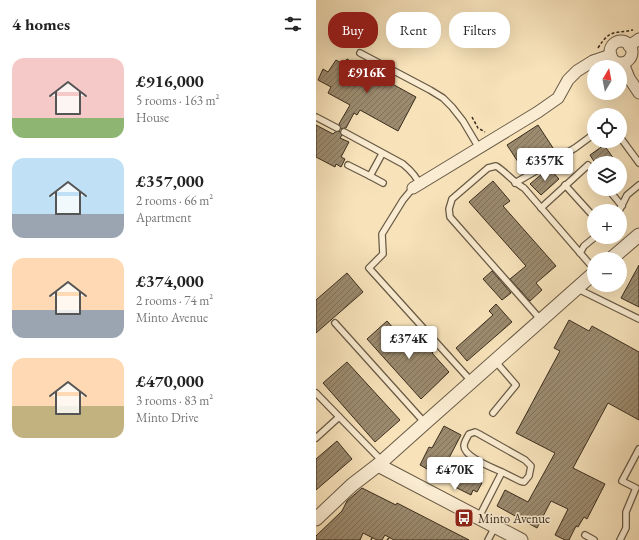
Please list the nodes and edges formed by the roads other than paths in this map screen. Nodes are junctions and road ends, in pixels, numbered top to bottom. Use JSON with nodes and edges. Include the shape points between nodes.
{"nodes":[{"id":1,"x":639,"y":39,"type":"edge"},
{"id":2,"x":629,"y":46,"type":"junction"},
{"id":3,"x":360,"y":53,"type":"dead end"},
{"id":4,"x":611,"y":55,"type":"junction"},
{"id":5,"x":614,"y":60,"type":"edge"},
{"id":6,"x":627,"y":61,"type":"edge"},
{"id":7,"x":627,"y":72,"type":"edge"},
{"id":8,"x":639,"y":92,"type":"edge"},
{"id":9,"x":316,"y":117,"type":"edge"},
{"id":10,"x":337,"y":128,"type":"dead end"},
{"id":11,"x":344,"y":132,"type":"dead end"},
{"id":12,"x":587,"y":139,"type":"edge"},
{"id":13,"x":627,"y":147,"type":"edge"},
{"id":14,"x":479,"y":148,"type":"junction"},
{"id":15,"x":382,"y":154,"type":"junction"},
{"id":16,"x":639,"y":163,"type":"edge"},
{"id":17,"x":348,"y":165,"type":"dead end"},
{"id":18,"x":587,"y":166,"type":"edge"},
{"id":19,"x":370,"y":176,"type":"junction"},
{"id":20,"x":383,"y":183,"type":"dead end"},
{"id":21,"x":515,"y":183,"type":"junction"},
{"id":22,"x":565,"y":185,"type":"junction"},
{"id":23,"x":639,"y":185,"type":"edge"},
{"id":24,"x":416,"y":187,"type":"junction"},
{"id":25,"x":622,"y":204,"type":"edge"},
{"id":26,"x":541,"y":208,"type":"junction"},
{"id":27,"x":587,"y":209,"type":"edge"},
{"id":28,"x":638,"y":237,"type":"edge"},
{"id":29,"x":587,"y":244,"type":"edge"},
{"id":30,"x":620,"y":252,"type":"edge"},
{"id":31,"x":580,"y":253,"type":"junction"},
{"id":32,"x":587,"y":261,"type":"edge"},
{"id":33,"x":587,"y":280,"type":"edge"},
{"id":34,"x":578,"y":289,"type":"junction"},
{"id":35,"x":639,"y":319,"type":"edge"},
{"id":36,"x":541,"y":321,"type":"junction"},
{"id":37,"x":335,"y":323,"type":"dead end"},
{"id":38,"x":496,"y":362,"type":"junction"},
{"id":39,"x":472,"y":382,"type":"junction"},
{"id":40,"x":316,"y":393,"type":"edge"},
{"id":41,"x":493,"y":413,"type":"dead end"},
{"id":42,"x":339,"y":417,"type":"junction"},
{"id":43,"x":425,"y":424,"type":"junction"},
{"id":44,"x":316,"y":438,"type":"edge"},
{"id":45,"x":639,"y":449,"type":"edge"},
{"id":46,"x":380,"y":463,"type":"junction"},
{"id":47,"x":502,"y":472,"type":"junction"},
{"id":48,"x":478,"y":518,"type":"junction"},
{"id":49,"x":316,"y":519,"type":"edge"},
{"id":50,"x":495,"y":527,"type":"junction"},
{"id":51,"x":585,"y":536,"type":"dead end"},
{"id":52,"x":488,"y":540,"type":"edge"},
{"id":53,"x":521,"y":540,"type":"edge"},
{"id":54,"x":594,"y":540,"type":"edge"},
{"id":55,"x":620,"y":540,"type":"edge"}],
"edges":[{"from":1,"to":2,"type":"street"},
{"from":2,"to":4,"type":"street","via":[[623,42],[616,43],[611,48]]},
{"from":2,"to":6,"type":"street","via":[[632,52]]},
{"from":3,"to":14,"type":"lane","via":[[443,98],[463,121]]},
{"from":4,"to":5,"type":"street"},
{"from":4,"to":14,"type":"street","via":[[593,61],[577,71],[558,98]]},
{"from":7,"to":8,"type":"street"},
{"from":9,"to":10,"type":"lane"},
{"from":11,"to":15,"type":"lane"},
{"from":12,"to":21,"type":"lane"},
{"from":13,"to":16,"type":"lane"},
{"from":14,"to":24,"type":"street"},
{"from":15,"to":19,"type":"lane"},
{"from":15,"to":24,"type":"lane","via":[[407,168],[419,182]]},
{"from":17,"to":19,"type":"lane"},
{"from":18,"to":22,"type":"lane"},
{"from":19,"to":20,"type":"lane"},
{"from":21,"to":26,"type":"lane","via":[[524,188]]},
{"from":21,"to":36,"type":"lane","via":[[496,166],[488,168],[452,199],[449,212],[450,217]]},
{"from":22,"to":26,"type":"lane"},
{"from":22,"to":27,"type":"lane"},
{"from":23,"to":25,"type":"lane","via":[[627,195]]},
{"from":24,"to":39,"type":"lane","via":[[402,200],[382,234],[382,254],[369,268]]},
{"from":26,"to":31,"type":"lane"},
{"from":28,"to":30,"type":"street"},
{"from":29,"to":31,"type":"lane"},
{"from":31,"to":32,"type":"lane"},
{"from":33,"to":34,"type":"street"},
{"from":34,"to":35,"type":"lane"},
{"from":34,"to":36,"type":"street"},
{"from":36,"to":38,"type":"street"},
{"from":37,"to":43,"type":"lane"},
{"from":38,"to":39,"type":"street"},
{"from":38,"to":41,"type":"lane","via":[[516,385]]},
{"from":39,"to":43,"type":"street"},
{"from":40,"to":42,"type":"lane"},
{"from":42,"to":44,"type":"lane"},
{"from":42,"to":46,"type":"lane"},
{"from":43,"to":46,"type":"street"},
{"from":45,"to":55,"type":"lane","via":[[622,481],[636,488],[626,512],[626,528]]},
{"from":46,"to":48,"type":"street"},
{"from":46,"to":49,"type":"street"},
{"from":47,"to":47,"type":"lane","via":[[524,482],[530,476],[531,466],[479,434],[469,434],[464,446],[470,456]]},
{"from":47,"to":48,"type":"lane"},
{"from":48,"to":50,"type":"street"},
{"from":50,"to":52,"type":"lane"},
{"from":50,"to":53,"type":"street"},
{"from":51,"to":54,"type":"lane"}]}
